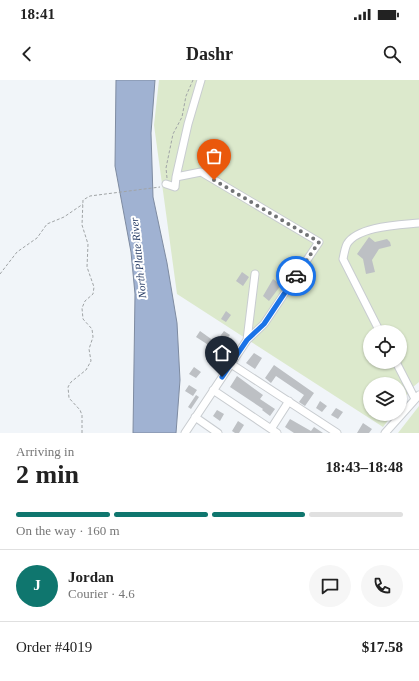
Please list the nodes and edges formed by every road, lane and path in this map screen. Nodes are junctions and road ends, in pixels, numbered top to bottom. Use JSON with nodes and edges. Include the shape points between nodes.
{"nodes":[{"id":1,"x":193,"y":80,"type":"edge"},
{"id":2,"x":201,"y":80,"type":"edge"},
{"id":3,"x":176,"y":177,"type":"junction"},
{"id":4,"x":163,"y":185,"type":"junction"},
{"id":5,"x":83,"y":204,"type":"junction"},
{"id":6,"x":419,"y":223,"type":"edge"},
{"id":7,"x":0,"y":274,"type":"edge"},
{"id":8,"x":255,"y":274,"type":"dead end"},
{"id":9,"x":376,"y":325,"type":"edge"},
{"id":10,"x":247,"y":340,"type":"junction"},
{"id":11,"x":231,"y":364,"type":"junction"},
{"id":12,"x":400,"y":369,"type":"edge"},
{"id":13,"x":213,"y":390,"type":"junction"},
{"id":14,"x":417,"y":397,"type":"edge"},
{"id":15,"x":289,"y":401,"type":"junction"},
{"id":16,"x":195,"y":417,"type":"junction"},
{"id":17,"x":274,"y":431,"type":"edge"},
{"id":18,"x":82,"y":433,"type":"edge"},
{"id":19,"x":185,"y":433,"type":"edge"},
{"id":20,"x":218,"y":433,"type":"edge"},
{"id":21,"x":337,"y":433,"type":"edge"},
{"id":22,"x":385,"y":433,"type":"edge"}],
"edges":[{"from":1,"to":4,"type":"path","via":[[186,96],[182,117],[173,134]]},
{"from":2,"to":3,"type":"street"},
{"from":3,"to":4,"type":"street","via":[[175,187]]},
{"from":3,"to":10,"type":"street","via":[[201,172],[319,242],[264,324]]},
{"from":4,"to":5,"type":"path","via":[[86,197]]},
{"from":5,"to":7,"type":"path","via":[[64,217],[47,224],[38,238],[17,252]]},
{"from":5,"to":18,"type":"path","via":[[82,225],[88,244],[87,267],[94,287],[93,294],[82,308],[84,319],[92,329],[93,337],[89,349],[91,361],[86,370],[68,387],[69,398],[82,415]]},
{"from":6,"to":9,"type":"street","via":[[372,229],[347,243],[343,259]]},
{"from":8,"to":10,"type":"street"},
{"from":10,"to":11,"type":"street"},
{"from":11,"to":13,"type":"street"},
{"from":11,"to":15,"type":"street"},
{"from":12,"to":14,"type":"street"},
{"from":13,"to":16,"type":"street"},
{"from":13,"to":17,"type":"street"},
{"from":14,"to":22,"type":"street"},
{"from":15,"to":17,"type":"street"},
{"from":15,"to":21,"type":"street"},
{"from":16,"to":19,"type":"street"},
{"from":16,"to":20,"type":"street"}]}
